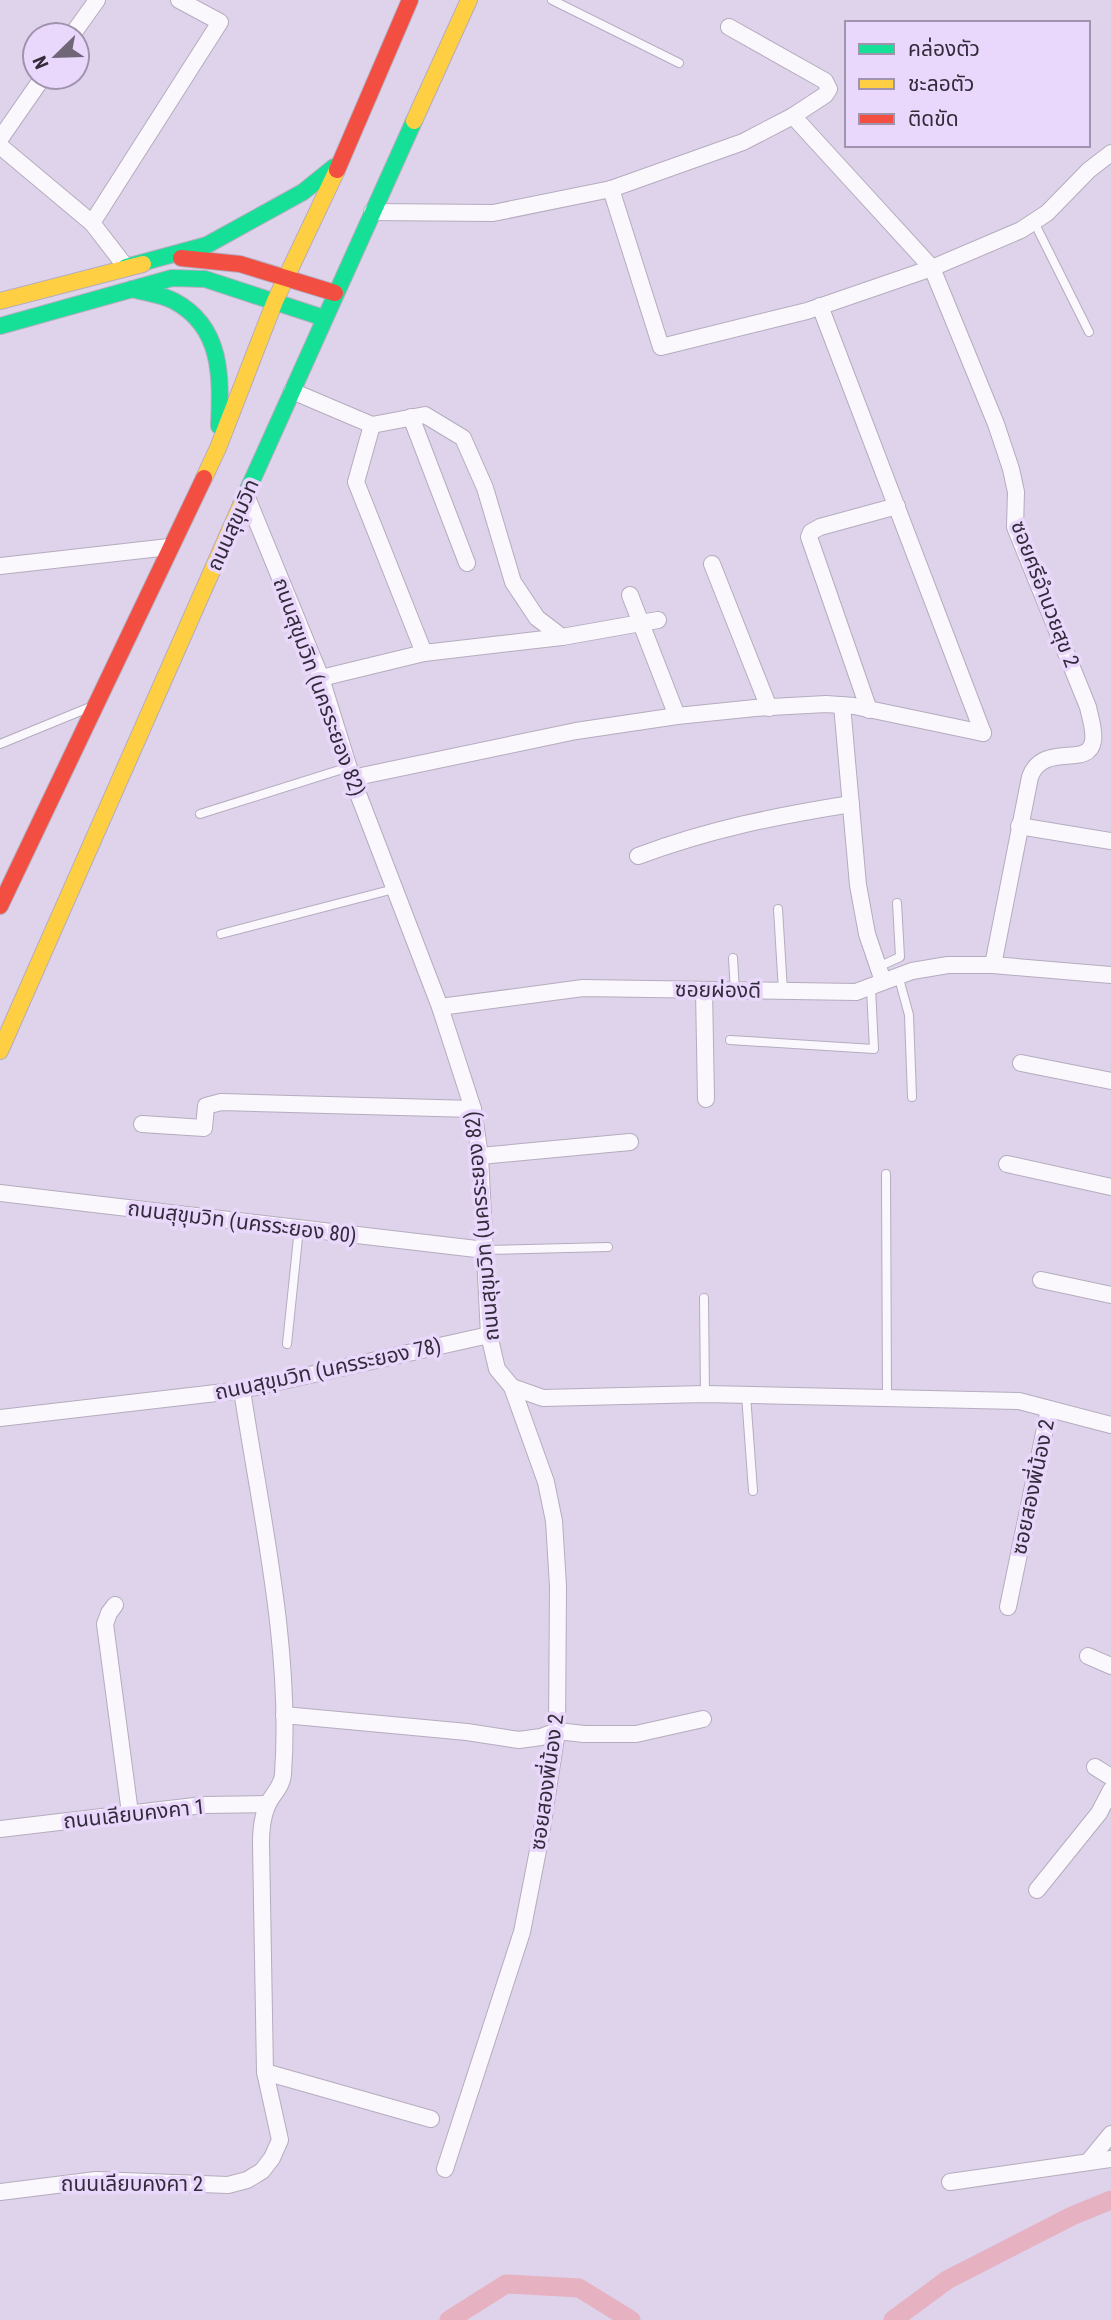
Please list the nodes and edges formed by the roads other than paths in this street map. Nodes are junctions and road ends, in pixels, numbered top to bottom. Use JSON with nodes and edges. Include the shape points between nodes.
{"nodes":[{"id":1,"x":97,"y":0,"type":"edge"},
{"id":2,"x":179,"y":0,"type":"edge"},
{"id":3,"x":410,"y":0,"type":"edge"},
{"id":4,"x":469,"y":0,"type":"edge"},
{"id":5,"x":552,"y":0,"type":"edge"},
{"id":6,"x":82,"y":21,"type":"edge"},
{"id":7,"x":729,"y":27,"type":"dead end"},
{"id":8,"x":679,"y":63,"type":"dead end"},
{"id":9,"x":33,"y":91,"type":"edge"},
{"id":10,"x":793,"y":116,"type":"junction"},
{"id":11,"x":0,"y":139,"type":"edge"},
{"id":12,"x":0,"y":146,"type":"edge"},
{"id":13,"x":1111,"y":153,"type":"edge"},
{"id":14,"x":341,"y":162,"type":"junction"},
{"id":15,"x":611,"y":189,"type":"junction"},
{"id":16,"x":372,"y":212,"type":"junction"},
{"id":17,"x":1034,"y":222,"type":"junction"},
{"id":18,"x":92,"y":223,"type":"junction"},
{"id":19,"x":126,"y":267,"type":"junction"},
{"id":20,"x":932,"y":268,"type":"junction"},
{"id":21,"x":286,"y":277,"type":"junction"},
{"id":22,"x":132,"y":289,"type":"junction"},
{"id":23,"x":335,"y":293,"type":"junction"},
{"id":24,"x":0,"y":301,"type":"edge"},
{"id":25,"x":275,"y":301,"type":"junction"},
{"id":26,"x":820,"y":306,"type":"junction"},
{"id":27,"x":324,"y":318,"type":"junction"},
{"id":28,"x":0,"y":326,"type":"edge"},
{"id":29,"x":1089,"y":332,"type":"dead end"},
{"id":30,"x":292,"y":391,"type":"junction"},
{"id":31,"x":411,"y":417,"type":"junction"},
{"id":32,"x":372,"y":425,"type":"junction"},
{"id":33,"x":218,"y":448,"type":"junction"},
{"id":34,"x":246,"y":495,"type":"junction"},
{"id":35,"x":897,"y":506,"type":"junction"},
{"id":36,"x":169,"y":547,"type":"junction"},
{"id":37,"x":467,"y":563,"type":"dead end"},
{"id":38,"x":712,"y":564,"type":"dead end"},
{"id":39,"x":0,"y":566,"type":"edge"},
{"id":40,"x":630,"y":595,"type":"dead end"},
{"id":41,"x":658,"y":620,"type":"dead end"},
{"id":42,"x":640,"y":624,"type":"junction"},
{"id":43,"x":562,"y":637,"type":"junction"},
{"id":44,"x":424,"y":653,"type":"junction"},
{"id":45,"x":321,"y":677,"type":"junction"},
{"id":46,"x":842,"y":705,"type":"junction"},
{"id":47,"x":94,"y":706,"type":"junction"},
{"id":48,"x":769,"y":708,"type":"junction"},
{"id":49,"x":869,"y":710,"type":"junction"},
{"id":50,"x":677,"y":716,"type":"junction"},
{"id":51,"x":0,"y":744,"type":"edge"},
{"id":52,"x":351,"y":773,"type":"junction"},
{"id":53,"x":851,"y":804,"type":"junction"},
{"id":54,"x":200,"y":814,"type":"dead end"},
{"id":55,"x":1019,"y":826,"type":"junction"},
{"id":56,"x":1111,"y":841,"type":"edge"},
{"id":57,"x":638,"y":856,"type":"dead end"},
{"id":58,"x":394,"y":889,"type":"junction"},
{"id":59,"x":897,"y":903,"type":"dead end"},
{"id":60,"x":0,"y":906,"type":"edge"},
{"id":61,"x":778,"y":909,"type":"dead end"},
{"id":62,"x":221,"y":934,"type":"dead end"},
{"id":63,"x":733,"y":958,"type":"dead end"},
{"id":64,"x":993,"y":965,"type":"junction"},
{"id":65,"x":1111,"y":975,"type":"edge"},
{"id":66,"x":883,"y":978,"type":"junction"},
{"id":67,"x":704,"y":990,"type":"junction"},
{"id":68,"x":735,"y":991,"type":"junction"},
{"id":69,"x":783,"y":991,"type":"junction"},
{"id":70,"x":440,"y":1007,"type":"junction"},
{"id":71,"x":730,"y":1040,"type":"dead end"},
{"id":72,"x":0,"y":1051,"type":"edge"},
{"id":73,"x":1021,"y":1063,"type":"dead end"},
{"id":74,"x":1111,"y":1081,"type":"edge"},
{"id":75,"x":912,"y":1097,"type":"dead end"},
{"id":76,"x":706,"y":1099,"type":"dead end"},
{"id":77,"x":473,"y":1109,"type":"junction"},
{"id":78,"x":142,"y":1124,"type":"dead end"},
{"id":79,"x":630,"y":1142,"type":"dead end"},
{"id":80,"x":480,"y":1156,"type":"junction"},
{"id":81,"x":1007,"y":1164,"type":"dead end"},
{"id":82,"x":886,"y":1174,"type":"dead end"},
{"id":83,"x":1111,"y":1187,"type":"edge"},
{"id":84,"x":0,"y":1193,"type":"edge"},
{"id":85,"x":299,"y":1228,"type":"junction"},
{"id":86,"x":608,"y":1247,"type":"dead end"},
{"id":87,"x":485,"y":1250,"type":"junction"},
{"id":88,"x":1041,"y":1280,"type":"dead end"},
{"id":89,"x":1111,"y":1295,"type":"edge"},
{"id":90,"x":704,"y":1298,"type":"dead end"},
{"id":91,"x":489,"y":1335,"type":"junction"},
{"id":92,"x":287,"y":1344,"type":"dead end"},
{"id":93,"x":512,"y":1387,"type":"junction"},
{"id":94,"x":242,"y":1390,"type":"junction"},
{"id":95,"x":705,"y":1394,"type":"junction"},
{"id":96,"x":746,"y":1395,"type":"junction"},
{"id":97,"x":887,"y":1398,"type":"junction"},
{"id":98,"x":1049,"y":1409,"type":"junction"},
{"id":99,"x":0,"y":1418,"type":"edge"},
{"id":100,"x":1111,"y":1424,"type":"edge"},
{"id":101,"x":753,"y":1491,"type":"dead end"},
{"id":102,"x":115,"y":1605,"type":"dead end"},
{"id":103,"x":1008,"y":1607,"type":"dead end"},
{"id":104,"x":1088,"y":1656,"type":"dead end"},
{"id":105,"x":1111,"y":1666,"type":"edge"},
{"id":106,"x":284,"y":1715,"type":"junction"},
{"id":107,"x":703,"y":1719,"type":"dead end"},
{"id":108,"x":557,"y":1731,"type":"junction"},
{"id":109,"x":1095,"y":1767,"type":"dead end"},
{"id":110,"x":1111,"y":1777,"type":"edge"},
{"id":111,"x":1111,"y":1790,"type":"edge"},
{"id":112,"x":268,"y":1804,"type":"junction"},
{"id":113,"x":130,"y":1813,"type":"junction"},
{"id":114,"x":0,"y":1829,"type":"edge"},
{"id":115,"x":1037,"y":1890,"type":"dead end"},
{"id":116,"x":265,"y":2072,"type":"junction"},
{"id":117,"x":431,"y":2119,"type":"dead end"},
{"id":118,"x":1111,"y":2134,"type":"edge"},
{"id":119,"x":1111,"y":2159,"type":"edge"},
{"id":120,"x":1088,"y":2162,"type":"junction"},
{"id":121,"x":444,"y":2169,"type":"dead end"},
{"id":122,"x":950,"y":2182,"type":"dead end"},
{"id":123,"x":0,"y":2192,"type":"edge"}],
"edges":[{"from":1,"to":6,"type":"street"},
{"from":2,"to":18,"type":"street","via":[[220,22]]},
{"from":3,"to":14,"type":"main road"},
{"from":4,"to":16,"type":"main road","name":"ถนนสุขุมวิท"},
{"from":5,"to":8,"type":"lane"},
{"from":7,"to":10,"type":"street","via":[[825,81],[825,96]]},
{"from":9,"to":11,"type":"street"},
{"from":10,"to":15,"type":"street","via":[[743,142]]},
{"from":10,"to":20,"type":"street","name":"ซอยศรีอำนวยสุข 2"},
{"from":12,"to":18,"type":"street"},
{"from":13,"to":17,"type":"street"},
{"from":14,"to":19,"type":"main road","via":[[303,192],[207,245]]},
{"from":14,"to":21,"type":"main road"},
{"from":15,"to":16,"type":"street","via":[[493,213]]},
{"from":15,"to":26,"type":"street","via":[[661,346]]},
{"from":16,"to":23,"type":"main road","name":"ถนนสุขุมวิท"},
{"from":17,"to":20,"type":"street"},
{"from":17,"to":29,"type":"lane"},
{"from":18,"to":19,"type":"street"},
{"from":19,"to":21,"type":"main road","via":[[170,258],[208,257]]},
{"from":19,"to":24,"type":"main road"},
{"from":20,"to":26,"type":"street"},
{"from":20,"to":55,"type":"street","name":"ซอยศรีอำนวยสุข 2","via":[[996,424],[1015,484],[1015,527],[1079,681],[1092,727],[1093,743],[1086,752],[1043,759],[1035,766]]},
{"from":21,"to":23,"type":"main road"},
{"from":21,"to":25,"type":"main road"},
{"from":22,"to":25,"type":"main road","via":[[172,278],[205,279]]},
{"from":22,"to":28,"type":"main road"},
{"from":22,"to":33,"type":"main road","via":[[173,300],[207,330],[218,354],[221,379]]},
{"from":23,"to":27,"type":"main road","name":"ถนนสุขุมวิท"},
{"from":25,"to":27,"type":"main road"},
{"from":25,"to":33,"type":"main road"},
{"from":26,"to":35,"type":"street"},
{"from":27,"to":30,"type":"main road","name":"ถนนสุขุมวิท"},
{"from":30,"to":32,"type":"street"},
{"from":30,"to":34,"type":"main road","name":"ถนนสุขุมวิท"},
{"from":31,"to":32,"type":"street"},
{"from":31,"to":37,"type":"street"},
{"from":31,"to":43,"type":"street","via":[[425,415],[463,438],[485,488],[513,582],[537,618]]},
{"from":32,"to":44,"type":"street","via":[[356,482]]},
{"from":33,"to":36,"type":"main road"},
{"from":34,"to":45,"type":"street","name":"ถนนสุขุมวิท (นครระยอง 82)"},
{"from":34,"to":72,"type":"main road","name":"ถนนสุขุมวิท"},
{"from":35,"to":49,"type":"street","via":[[820,527],[809,537]]},
{"from":35,"to":49,"type":"street","via":[[983,733]]},
{"from":36,"to":39,"type":"street"},
{"from":36,"to":47,"type":"main road"},
{"from":38,"to":48,"type":"street"},
{"from":40,"to":42,"type":"street"},
{"from":41,"to":42,"type":"street"},
{"from":42,"to":43,"type":"street"},
{"from":42,"to":50,"type":"street"},
{"from":43,"to":44,"type":"street"},
{"from":44,"to":45,"type":"street"},
{"from":45,"to":52,"type":"street","name":"ถนนสุขุมวิท (นครระยอง 82)"},
{"from":46,"to":48,"type":"street"},
{"from":46,"to":49,"type":"street"},
{"from":46,"to":53,"type":"street"},
{"from":47,"to":51,"type":"lane"},
{"from":47,"to":60,"type":"main road","via":[[9,878]]},
{"from":48,"to":50,"type":"street"},
{"from":50,"to":52,"type":"street"},
{"from":52,"to":54,"type":"lane"},
{"from":52,"to":58,"type":"street","name":"ถนนสุขุมวิท (นครระยอง 82)"},
{"from":53,"to":57,"type":"street","via":[[772,816],[689,837]]},
{"from":53,"to":66,"type":"street","via":[[862,910]]},
{"from":55,"to":56,"type":"street"},
{"from":55,"to":64,"type":"street","name":"ซอยศรีอำนวยสุข 2"},
{"from":58,"to":62,"type":"lane"},
{"from":58,"to":70,"type":"street","name":"ถนนสุขุมวิท (นครระยอง 82)"},
{"from":59,"to":66,"type":"lane","via":[[900,957]]},
{"from":61,"to":69,"type":"lane"},
{"from":63,"to":68,"type":"lane"},
{"from":64,"to":65,"type":"street","name":"ซอยผ่องดี"},
{"from":64,"to":66,"type":"street","name":"ซอยผ่องดี","via":[[928,967]]},
{"from":66,"to":69,"type":"street","name":"ซอยผ่องดี","via":[[856,992]]},
{"from":66,"to":71,"type":"lane","via":[[874,1049]]},
{"from":66,"to":75,"type":"lane","via":[[909,1015]]},
{"from":67,"to":68,"type":"street","name":"ซอยผ่องดี"},
{"from":67,"to":70,"type":"street","name":"ซอยผ่องดี","via":[[583,988]]},
{"from":67,"to":76,"type":"street"},
{"from":68,"to":69,"type":"street","name":"ซอยผ่องดี"},
{"from":70,"to":77,"type":"street","name":"ถนนสุขุมวิท (นครระยอง 82)"},
{"from":73,"to":74,"type":"street"},
{"from":77,"to":78,"type":"street","via":[[221,1102],[206,1106],[204,1128]]},
{"from":77,"to":80,"type":"street","name":"ถนนสุขุมวิท (นครระยอง 82)"},
{"from":79,"to":80,"type":"street"},
{"from":80,"to":87,"type":"street","name":"ถนนสุขุมวิท (นครระยอง 82)"},
{"from":81,"to":83,"type":"street"},
{"from":82,"to":97,"type":"lane"},
{"from":84,"to":85,"type":"street","name":"ถนนสุขุมวิท (นครระยอง 80)"},
{"from":85,"to":87,"type":"street","name":"ถนนสุขุมวิท (นครระยอง 80)"},
{"from":85,"to":92,"type":"lane"},
{"from":86,"to":87,"type":"lane"},
{"from":87,"to":91,"type":"street","name":"ถนนสุขุมวิท (นครระยอง 82)"},
{"from":88,"to":89,"type":"street"},
{"from":90,"to":95,"type":"lane"},
{"from":91,"to":93,"type":"street","name":"ถนนสุขุมวิท (นครระยอง 82)","via":[[497,1369]]},
{"from":91,"to":94,"type":"street","name":"ถนนสุขุมวิท (นครระยอง 78)"},
{"from":93,"to":95,"type":"street","via":[[543,1398]]},
{"from":93,"to":108,"type":"street","name":"ซอยสองพี่น้อง 2","via":[[546,1482],[556,1532]]},
{"from":94,"to":99,"type":"street","name":"ถนนสุขุมวิท (นครระยอง 78)"},
{"from":94,"to":106,"type":"street","via":[[280,1636]]},
{"from":95,"to":96,"type":"street"},
{"from":96,"to":97,"type":"street"},
{"from":96,"to":101,"type":"lane"},
{"from":97,"to":98,"type":"street","via":[[1019,1401]]},
{"from":98,"to":100,"type":"street"},
{"from":98,"to":103,"type":"street","name":"ซอยสองพี่น้อง 2"},
{"from":102,"to":113,"type":"street","via":[[105,1624]]},
{"from":104,"to":105,"type":"street"},
{"from":106,"to":108,"type":"street","via":[[519,1741]]},
{"from":106,"to":112,"type":"street","via":[[282,1782]]},
{"from":107,"to":108,"type":"street","via":[[636,1734]]},
{"from":108,"to":121,"type":"street","name":"ซอยสองพี่น้อง 2","via":[[522,1932]]},
{"from":109,"to":110,"type":"street"},
{"from":111,"to":115,"type":"street"},
{"from":112,"to":113,"type":"street","name":"ถนนเลียบคงคา 1"},
{"from":112,"to":116,"type":"street","via":[[261,1829]]},
{"from":113,"to":114,"type":"street","name":"ถนนเลียบคงคา 1"},
{"from":116,"to":117,"type":"street"},
{"from":116,"to":123,"type":"street","name":"ถนนเลียบคงคา 2","via":[[281,2140],[262,2171],[247,2180],[228,2185],[96,2180]]},
{"from":118,"to":120,"type":"street"},
{"from":119,"to":120,"type":"street"},
{"from":120,"to":122,"type":"street"}]}
